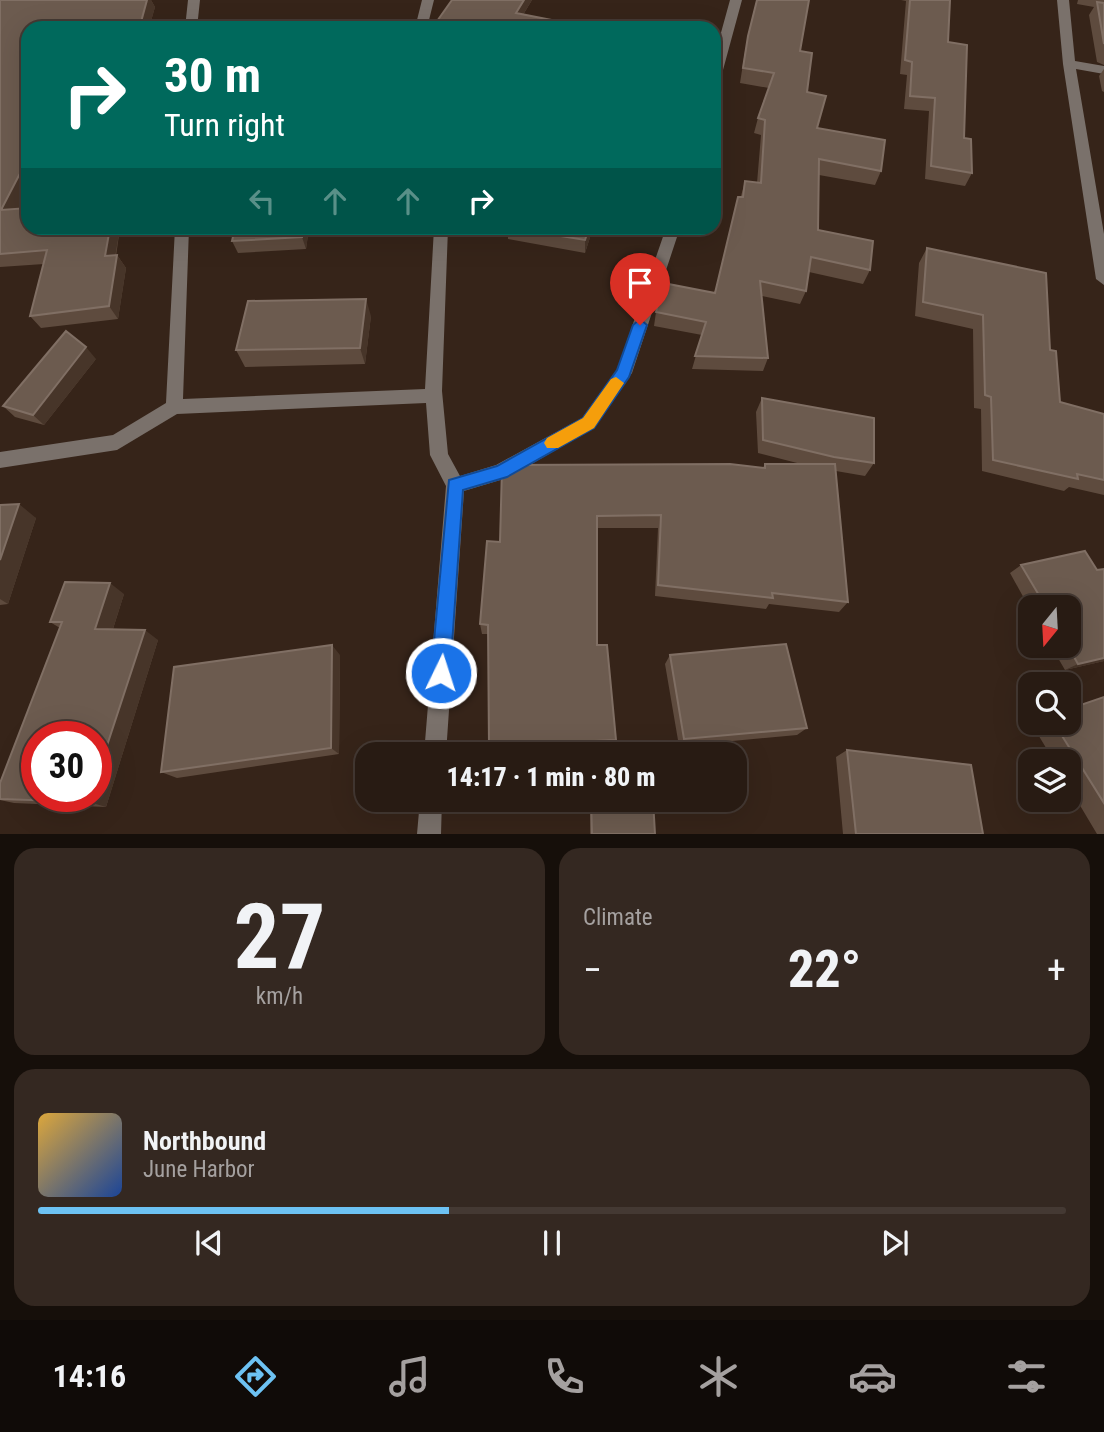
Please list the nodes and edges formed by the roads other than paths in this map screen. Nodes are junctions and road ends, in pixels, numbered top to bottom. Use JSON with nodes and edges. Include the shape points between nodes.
{"nodes":[{"id":1,"x":194,"y":0,"type":"edge"},
{"id":2,"x":428,"y":0,"type":"edge"},
{"id":3,"x":737,"y":0,"type":"edge"},
{"id":4,"x":1063,"y":0,"type":"edge"},
{"id":5,"x":192,"y":21,"type":"edge"},
{"id":6,"x":423,"y":21,"type":"edge"},
{"id":7,"x":721,"y":56,"type":"edge"},
{"id":8,"x":1069,"y":64,"type":"junction"},
{"id":9,"x":1104,"y":70,"type":"edge"},
{"id":10,"x":182,"y":235,"type":"edge"},
{"id":11,"x":441,"y":235,"type":"edge"},
{"id":12,"x":671,"y":235,"type":"edge"},
{"id":13,"x":1100,"y":241,"type":"edge"},
{"id":14,"x":1104,"y":279,"type":"edge"},
{"id":15,"x":434,"y":396,"type":"junction"},
{"id":16,"x":174,"y":407,"type":"junction"},
{"id":17,"x":0,"y":460,"type":"edge"},
{"id":18,"x":455,"y":485,"type":"junction"},
{"id":19,"x":436,"y":742,"type":"edge"},
{"id":20,"x":430,"y":812,"type":"edge"},
{"id":21,"x":429,"y":834,"type":"edge"}],
"edges":[{"from":1,"to":5,"type":"street"},
{"from":2,"to":6,"type":"street"},
{"from":3,"to":7,"type":"street"},
{"from":4,"to":8,"type":"street"},
{"from":8,"to":9,"type":"street"},
{"from":8,"to":13,"type":"street"},
{"from":10,"to":16,"type":"street"},
{"from":11,"to":15,"type":"street"},
{"from":12,"to":18,"type":"street","via":[[624,373],[589,423],[501,472]]},
{"from":13,"to":14,"type":"street"},
{"from":15,"to":16,"type":"street"},
{"from":15,"to":18,"type":"street","via":[[439,455]]},
{"from":16,"to":17,"type":"street","via":[[117,442]]},
{"from":18,"to":19,"type":"street"},
{"from":20,"to":21,"type":"street"}]}
